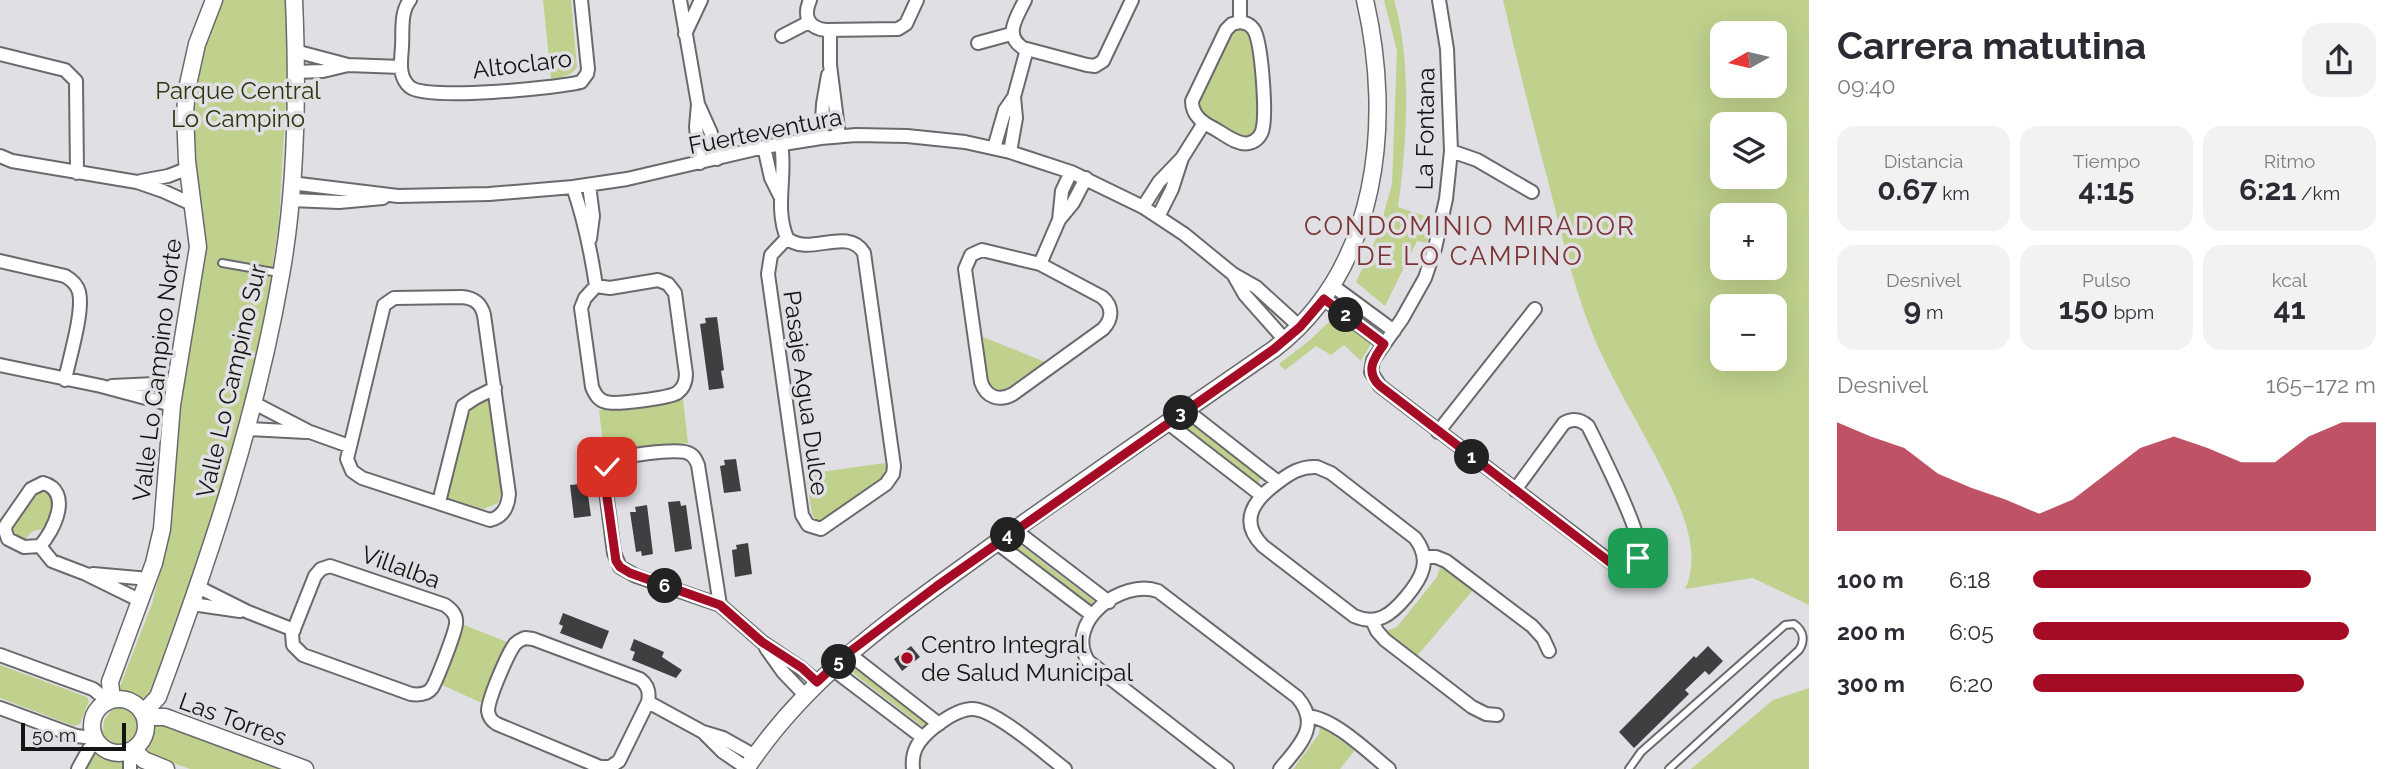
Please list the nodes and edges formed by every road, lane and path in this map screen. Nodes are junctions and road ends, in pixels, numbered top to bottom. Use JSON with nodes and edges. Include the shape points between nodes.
{"nodes":[{"id":1,"x":214,"y":0,"type":"edge"},
{"id":2,"x":294,"y":0,"type":"edge"},
{"id":3,"x":410,"y":0,"type":"edge"},
{"id":4,"x":581,"y":0,"type":"edge"},
{"id":5,"x":680,"y":0,"type":"edge"},
{"id":6,"x":701,"y":0,"type":"edge"},
{"id":7,"x":810,"y":0,"type":"edge"},
{"id":8,"x":918,"y":0,"type":"edge"},
{"id":9,"x":1025,"y":0,"type":"edge"},
{"id":10,"x":1132,"y":0,"type":"edge"},
{"id":11,"x":1240,"y":0,"type":"edge"},
{"id":12,"x":1365,"y":0,"type":"edge"},
{"id":13,"x":1439,"y":0,"type":"edge"},
{"id":14,"x":809,"y":22,"type":"junction"},
{"id":15,"x":1240,"y":22,"type":"junction"},
{"id":16,"x":830,"y":30,"type":"junction"},
{"id":17,"x":685,"y":34,"type":"junction"},
{"id":18,"x":1011,"y":34,"type":"junction"},
{"id":19,"x":782,"y":36,"type":"dead end"},
{"id":20,"x":978,"y":43,"type":"dead end"},
{"id":21,"x":1027,"y":49,"type":"junction"},
{"id":22,"x":295,"y":51,"type":"junction"},
{"id":23,"x":0,"y":54,"type":"edge"},
{"id":24,"x":348,"y":65,"type":"junction"},
{"id":25,"x":830,"y":65,"type":"junction"},
{"id":26,"x":401,"y":67,"type":"junction"},
{"id":27,"x":295,"y":72,"type":"junction"},
{"id":28,"x":1014,"y":97,"type":"junction"},
{"id":29,"x":698,"y":104,"type":"junction"},
{"id":30,"x":1204,"y":123,"type":"junction"},
{"id":31,"x":839,"y":136,"type":"junction"},
{"id":32,"x":821,"y":138,"type":"junction"},
{"id":33,"x":781,"y":144,"type":"junction"},
{"id":34,"x":764,"y":147,"type":"junction"},
{"id":35,"x":993,"y":148,"type":"junction"},
{"id":36,"x":1451,"y":151,"type":"junction"},
{"id":37,"x":1010,"y":152,"type":"junction"},
{"id":38,"x":0,"y":156,"type":"edge"},
{"id":39,"x":1182,"y":158,"type":"junction"},
{"id":40,"x":717,"y":159,"type":"junction"},
{"id":41,"x":700,"y":163,"type":"junction"},
{"id":42,"x":188,"y":168,"type":"junction"},
{"id":43,"x":1071,"y":172,"type":"junction"},
{"id":44,"x":77,"y":173,"type":"junction"},
{"id":45,"x":1086,"y":178,"type":"junction"},
{"id":46,"x":137,"y":182,"type":"junction"},
{"id":47,"x":589,"y":185,"type":"junction"},
{"id":48,"x":573,"y":187,"type":"junction"},
{"id":49,"x":291,"y":191,"type":"junction"},
{"id":50,"x":1532,"y":192,"type":"dead end"},
{"id":51,"x":780,"y":196,"type":"junction"},
{"id":52,"x":194,"y":205,"type":"junction"},
{"id":53,"x":1143,"y":207,"type":"junction"},
{"id":54,"x":1158,"y":217,"type":"junction"},
{"id":55,"x":1059,"y":220,"type":"junction"},
{"id":56,"x":787,"y":238,"type":"junction"},
{"id":57,"x":590,"y":239,"type":"junction"},
{"id":58,"x":0,"y":261,"type":"edge"},
{"id":59,"x":222,"y":263,"type":"dead end"},
{"id":60,"x":1040,"y":264,"type":"junction"},
{"id":61,"x":281,"y":274,"type":"junction"},
{"id":62,"x":1233,"y":274,"type":"junction"},
{"id":63,"x":596,"y":286,"type":"junction"},
{"id":64,"x":1328,"y":292,"type":"junction"},
{"id":65,"x":1535,"y":309,"type":"dead end"},
{"id":66,"x":1300,"y":327,"type":"junction"},
{"id":67,"x":1394,"y":331,"type":"junction"},
{"id":68,"x":1285,"y":340,"type":"junction"},
{"id":69,"x":1384,"y":344,"type":"junction"},
{"id":70,"x":0,"y":365,"type":"edge"},
{"id":71,"x":65,"y":380,"type":"junction"},
{"id":72,"x":176,"y":383,"type":"junction"},
{"id":73,"x":101,"y":386,"type":"junction"},
{"id":74,"x":495,"y":388,"type":"junction"},
{"id":75,"x":254,"y":403,"type":"junction"},
{"id":76,"x":172,"y":405,"type":"junction"},
{"id":77,"x":1186,"y":410,"type":"junction"},
{"id":78,"x":1168,"y":423,"type":"junction"},
{"id":79,"x":247,"y":429,"type":"junction"},
{"id":80,"x":310,"y":432,"type":"junction"},
{"id":81,"x":1438,"y":432,"type":"junction"},
{"id":82,"x":349,"y":446,"type":"junction"},
{"id":83,"x":1278,"y":482,"type":"junction"},
{"id":84,"x":1515,"y":490,"type":"junction"},
{"id":85,"x":1261,"y":495,"type":"junction"},
{"id":86,"x":439,"y":502,"type":"junction"},
{"id":87,"x":1015,"y":530,"type":"junction"},
{"id":88,"x":997,"y":543,"type":"junction"},
{"id":89,"x":40,"y":546,"type":"junction"},
{"id":90,"x":1424,"y":557,"type":"junction"},
{"id":91,"x":86,"y":573,"type":"junction"},
{"id":92,"x":149,"y":579,"type":"junction"},
{"id":93,"x":198,"y":587,"type":"junction"},
{"id":94,"x":141,"y":601,"type":"junction"},
{"id":95,"x":1109,"y":602,"type":"junction"},
{"id":96,"x":192,"y":604,"type":"junction"},
{"id":97,"x":720,"y":605,"type":"junction"},
{"id":98,"x":248,"y":612,"type":"junction"},
{"id":99,"x":1092,"y":615,"type":"junction"},
{"id":100,"x":1372,"y":620,"type":"junction"},
{"id":101,"x":294,"y":630,"type":"junction"},
{"id":102,"x":762,"y":642,"type":"junction"},
{"id":103,"x":1549,"y":650,"type":"dead end"},
{"id":104,"x":848,"y":653,"type":"junction"},
{"id":105,"x":0,"y":655,"type":"edge"},
{"id":106,"x":831,"y":668,"type":"junction"},
{"id":107,"x":817,"y":682,"type":"junction"},
{"id":108,"x":805,"y":695,"type":"junction"},
{"id":109,"x":110,"y":700,"type":"junction"},
{"id":110,"x":649,"y":702,"type":"junction"},
{"id":111,"x":0,"y":708,"type":"edge"},
{"id":112,"x":144,"y":715,"type":"junction"},
{"id":113,"x":1497,"y":715,"type":"dead end"},
{"id":114,"x":1307,"y":716,"type":"junction"},
{"id":115,"x":939,"y":724,"type":"junction"},
{"id":116,"x":922,"y":737,"type":"junction"},
{"id":117,"x":95,"y":740,"type":"junction"},
{"id":118,"x":132,"y":751,"type":"junction"},
{"id":119,"x":749,"y":765,"type":"edge"},
{"id":120,"x":78,"y":769,"type":"edge"},
{"id":121,"x":130,"y":769,"type":"edge"},
{"id":122,"x":166,"y":769,"type":"edge"},
{"id":123,"x":305,"y":769,"type":"edge"},
{"id":124,"x":914,"y":769,"type":"edge"},
{"id":125,"x":1065,"y":769,"type":"edge"},
{"id":126,"x":1227,"y":769,"type":"edge"},
{"id":127,"x":1280,"y":769,"type":"edge"},
{"id":128,"x":1389,"y":769,"type":"edge"},
{"id":129,"x":1629,"y":769,"type":"edge"},
{"id":130,"x":1669,"y":769,"type":"edge"}],
"edges":[{"from":1,"to":42,"type":"street","name":"Valle Lo Campino Norte","via":[[187,89]]},
{"from":2,"to":22,"type":"street","name":"Valle Lo Campino Sur"},
{"from":3,"to":26,"type":"street","via":[[404,11]]},
{"from":4,"to":26,"type":"street","name":"Altoclaro","via":[[588,69],[581,82],[427,94],[410,88]]},
{"from":5,"to":17,"type":"street"},
{"from":6,"to":17,"type":"street"},
{"from":7,"to":14,"type":"street","via":[[806,9]]},
{"from":8,"to":16,"type":"street","via":[[906,24],[898,29]]},
{"from":9,"to":18,"type":"street"},
{"from":10,"to":21,"type":"street","via":[[1099,64]]},
{"from":11,"to":15,"type":"street"},
{"from":12,"to":64,"type":"street","via":[[1376,82],[1374,156],[1358,233]]},
{"from":13,"to":36,"type":"street","name":"La Fontana","via":[[1448,62]]},
{"from":14,"to":16,"type":"street","via":[[817,29]]},
{"from":14,"to":19,"type":"street"},
{"from":15,"to":30,"type":"street","via":[[1226,30],[1192,101]]},
{"from":15,"to":30,"type":"street","via":[[1251,26],[1257,42],[1261,132],[1252,142],[1243,143]]},
{"from":16,"to":25,"type":"street"},
{"from":17,"to":29,"type":"street"},
{"from":18,"to":20,"type":"street"},
{"from":18,"to":21,"type":"street"},
{"from":21,"to":28,"type":"street"},
{"from":22,"to":24,"type":"street"},
{"from":22,"to":27,"type":"street","name":"Valle Lo Campino Sur"},
{"from":23,"to":44,"type":"street","via":[[65,70],[76,81]]},
{"from":24,"to":26,"type":"street"},
{"from":24,"to":27,"type":"street"},
{"from":25,"to":31,"type":"street"},
{"from":25,"to":32,"type":"street"},
{"from":27,"to":49,"type":"street","name":"Valle Lo Campino Sur"},
{"from":28,"to":35,"type":"street"},
{"from":28,"to":37,"type":"street","via":[[1016,118]]},
{"from":29,"to":40,"type":"street"},
{"from":29,"to":41,"type":"street"},
{"from":30,"to":39,"type":"street"},
{"from":31,"to":32,"type":"street","name":"Fuerteventura"},
{"from":31,"to":35,"type":"street","name":"Fuerteventura","via":[[907,135]]},
{"from":32,"to":33,"type":"street","name":"Fuerteventura"},
{"from":33,"to":34,"type":"street","name":"Fuerteventura"},
{"from":33,"to":51,"type":"street"},
{"from":34,"to":40,"type":"street","name":"Fuerteventura"},
{"from":34,"to":51,"type":"street"},
{"from":35,"to":37,"type":"street","name":"Fuerteventura"},
{"from":36,"to":50,"type":"street","via":[[1477,160]]},
{"from":36,"to":67,"type":"street","name":"La Fontana","via":[[1435,248],[1413,301]]},
{"from":37,"to":43,"type":"street","name":"Fuerteventura"},
{"from":38,"to":44,"type":"street"},
{"from":39,"to":53,"type":"street"},
{"from":39,"to":54,"type":"street"},
{"from":40,"to":41,"type":"street","name":"Fuerteventura"},
{"from":41,"to":47,"type":"street","name":"Fuerteventura"},
{"from":42,"to":46,"type":"street"},
{"from":42,"to":52,"type":"street","name":"Valle Lo Campino Norte"},
{"from":43,"to":45,"type":"street","name":"Fuerteventura"},
{"from":43,"to":55,"type":"street","via":[[1062,191]]},
{"from":44,"to":46,"type":"street"},
{"from":45,"to":53,"type":"street","name":"Fuerteventura"},
{"from":45,"to":55,"type":"street"},
{"from":46,"to":52,"type":"street"},
{"from":47,"to":48,"type":"street","name":"Fuerteventura"},
{"from":47,"to":57,"type":"street"},
{"from":48,"to":49,"type":"street","name":"Fuerteventura","via":[[339,202]]},
{"from":48,"to":57,"type":"street"},
{"from":49,"to":61,"type":"street","name":"Valle Lo Campino Sur"},
{"from":51,"to":56,"type":"street"},
{"from":52,"to":72,"type":"street","name":"Valle Lo Campino Norte","via":[[198,247]]},
{"from":53,"to":54,"type":"street","name":"Fuerteventura"},
{"from":54,"to":62,"type":"street","name":"Fuerteventura"},
{"from":55,"to":60,"type":"street"},
{"from":56,"to":56,"type":"street","name":"Pasaje Agua Dulce","via":[[801,245],[850,241],[864,253],[894,466],[886,484],[821,529],[808,525],[802,515],[768,274],[771,255]]},
{"from":57,"to":63,"type":"street"},
{"from":58,"to":71,"type":"street","via":[[65,276],[79,290]]},
{"from":59,"to":61,"type":"lane"},
{"from":60,"to":60,"type":"street","via":[[982,250],[965,264],[981,382],[992,397],[1013,394],[1103,329],[1111,318],[1109,304],[1102,297]]},
{"from":61,"to":75,"type":"street","name":"Valle Lo Campino Sur"},
{"from":62,"to":66,"type":"street","name":"Fuerteventura","via":[[1256,287]]},
{"from":62,"to":68,"type":"street","name":"Fuerteventura","via":[[1245,295]]},
{"from":63,"to":63,"type":"street","via":[[658,280],[672,288],[686,374],[678,392],[612,403],[596,396],[582,308],[584,298]]},
{"from":64,"to":66,"type":"street"},
{"from":64,"to":67,"type":"street"},
{"from":64,"to":69,"type":"street"},
{"from":65,"to":81,"type":"street"},
{"from":66,"to":68,"type":"street"},
{"from":67,"to":69,"type":"street","name":"La Fontana"},
{"from":68,"to":77,"type":"street"},
{"from":69,"to":81,"type":"street","name":"La Fontana","via":[[1373,360],[1371,372],[1377,383]]},
{"from":70,"to":71,"type":"street"},
{"from":71,"to":73,"type":"street"},
{"from":72,"to":73,"type":"street"},
{"from":72,"to":76,"type":"street","name":"Valle Lo Campino Norte"},
{"from":73,"to":76,"type":"street"},
{"from":74,"to":82,"type":"street","via":[[484,315],[478,303],[462,297],[390,300],[382,310]]},
{"from":74,"to":86,"type":"street","via":[[463,407]]},
{"from":74,"to":86,"type":"street","via":[[507,506],[498,518],[490,520]]},
{"from":75,"to":79,"type":"street","name":"Valle Lo Campino Sur"},
{"from":75,"to":80,"type":"street"},
{"from":76,"to":92,"type":"street","name":"Valle Lo Campino Norte","via":[[162,529]]},
{"from":77,"to":78,"type":"street"},
{"from":77,"to":83,"type":"street"},
{"from":78,"to":85,"type":"street"},
{"from":78,"to":87,"type":"street"},
{"from":79,"to":80,"type":"street"},
{"from":79,"to":93,"type":"street","name":"Valle Lo Campino Sur"},
{"from":80,"to":82,"type":"street"},
{"from":81,"to":84,"type":"street"},
{"from":82,"to":86,"type":"street","via":[[349,465],[357,475]]},
{"from":83,"to":85,"type":"street"},
{"from":83,"to":90,"type":"street","via":[[1303,468],[1324,469],[1415,537]]},
{"from":84,"to":84,"type":"street","via":[[1564,423],[1583,422],[1637,536],[1638,558],[1630,569],[1620,570]]},
{"from":85,"to":100,"type":"street","via":[[1250,520],[1258,540],[1354,616]]},
{"from":87,"to":88,"type":"street"},
{"from":87,"to":95,"type":"street"},
{"from":88,"to":99,"type":"street"},
{"from":88,"to":104,"type":"street"},
{"from":89,"to":89,"type":"street","via":[[19,545],[8,539],[5,530],[31,489],[43,483],[55,490],[59,505],[52,530]]},
{"from":89,"to":91,"type":"street","via":[[52,561]]},
{"from":90,"to":100,"type":"street","via":[[1417,583],[1394,611]]},
{"from":90,"to":103,"type":"street","via":[[1441,558],[1457,569],[1532,626]]},
{"from":91,"to":92,"type":"street"},
{"from":91,"to":94,"type":"street"},
{"from":92,"to":94,"type":"street","name":"Valle Lo Campino Norte"},
{"from":93,"to":96,"type":"street","name":"Valle Lo Campino Sur"},
{"from":93,"to":98,"type":"street"},
{"from":94,"to":109,"type":"street","name":"Valle Lo Campino Norte","via":[[112,677]]},
{"from":95,"to":99,"type":"street"},
{"from":95,"to":114,"type":"street","via":[[1132,589],[1158,591],[1297,697]]},
{"from":96,"to":98,"type":"street"},
{"from":96,"to":112,"type":"street","name":"Valle Lo Campino Sur","via":[[158,697]]},
{"from":97,"to":97,"type":"street","via":[[620,567],[604,476],[613,460],[678,451],[695,458]]},
{"from":97,"to":102,"type":"street"},
{"from":98,"to":101,"type":"street"},
{"from":99,"to":126,"type":"street","via":[[1082,640],[1093,667]]},
{"from":100,"to":113,"type":"street","via":[[1385,640],[1472,707]]},
{"from":101,"to":101,"type":"street","name":"Villalba","via":[[316,576],[330,566],[445,605],[456,619],[432,688],[417,695],[303,655],[293,645]]},
{"from":102,"to":107,"type":"street"},
{"from":102,"to":108,"type":"street"},
{"from":104,"to":106,"type":"street"},
{"from":104,"to":115,"type":"street"},
{"from":105,"to":109,"type":"street","via":[[93,689]]},
{"from":106,"to":107,"type":"street"},
{"from":106,"to":116,"type":"street"},
{"from":107,"to":108,"type":"street"},
{"from":108,"to":119,"type":"street"},
{"from":109,"to":112,"type":"street","via":[[130,701]]},
{"from":109,"to":117,"type":"street","via":[[92,719]]},
{"from":110,"to":110,"type":"street","via":[[619,761],[605,768],[497,724],[488,711],[512,649],[525,638],[640,678],[649,690]]},
{"from":110,"to":119,"type":"street","via":[[723,738]]},
{"from":111,"to":117,"type":"street"},
{"from":112,"to":118,"type":"street","via":[[145,735]]},
{"from":112,"to":123,"type":"street","name":"Las Torres","via":[[165,717]]},
{"from":114,"to":127,"type":"street","via":[[1306,735]]},
{"from":114,"to":128,"type":"street","via":[[1330,723]]},
{"from":115,"to":116,"type":"street"},
{"from":115,"to":125,"type":"street","via":[[968,709],[988,711]]},
{"from":116,"to":124,"type":"street","via":[[914,750]]},
{"from":117,"to":118,"type":"street","via":[[111,753]]},
{"from":117,"to":120,"type":"street"},
{"from":118,"to":121,"type":"street"},
{"from":118,"to":122,"type":"street"},
{"from":129,"to":130,"type":"lane","via":[[1642,752],[1785,625],[1798,627],[1803,637],[1799,650]]}]}
